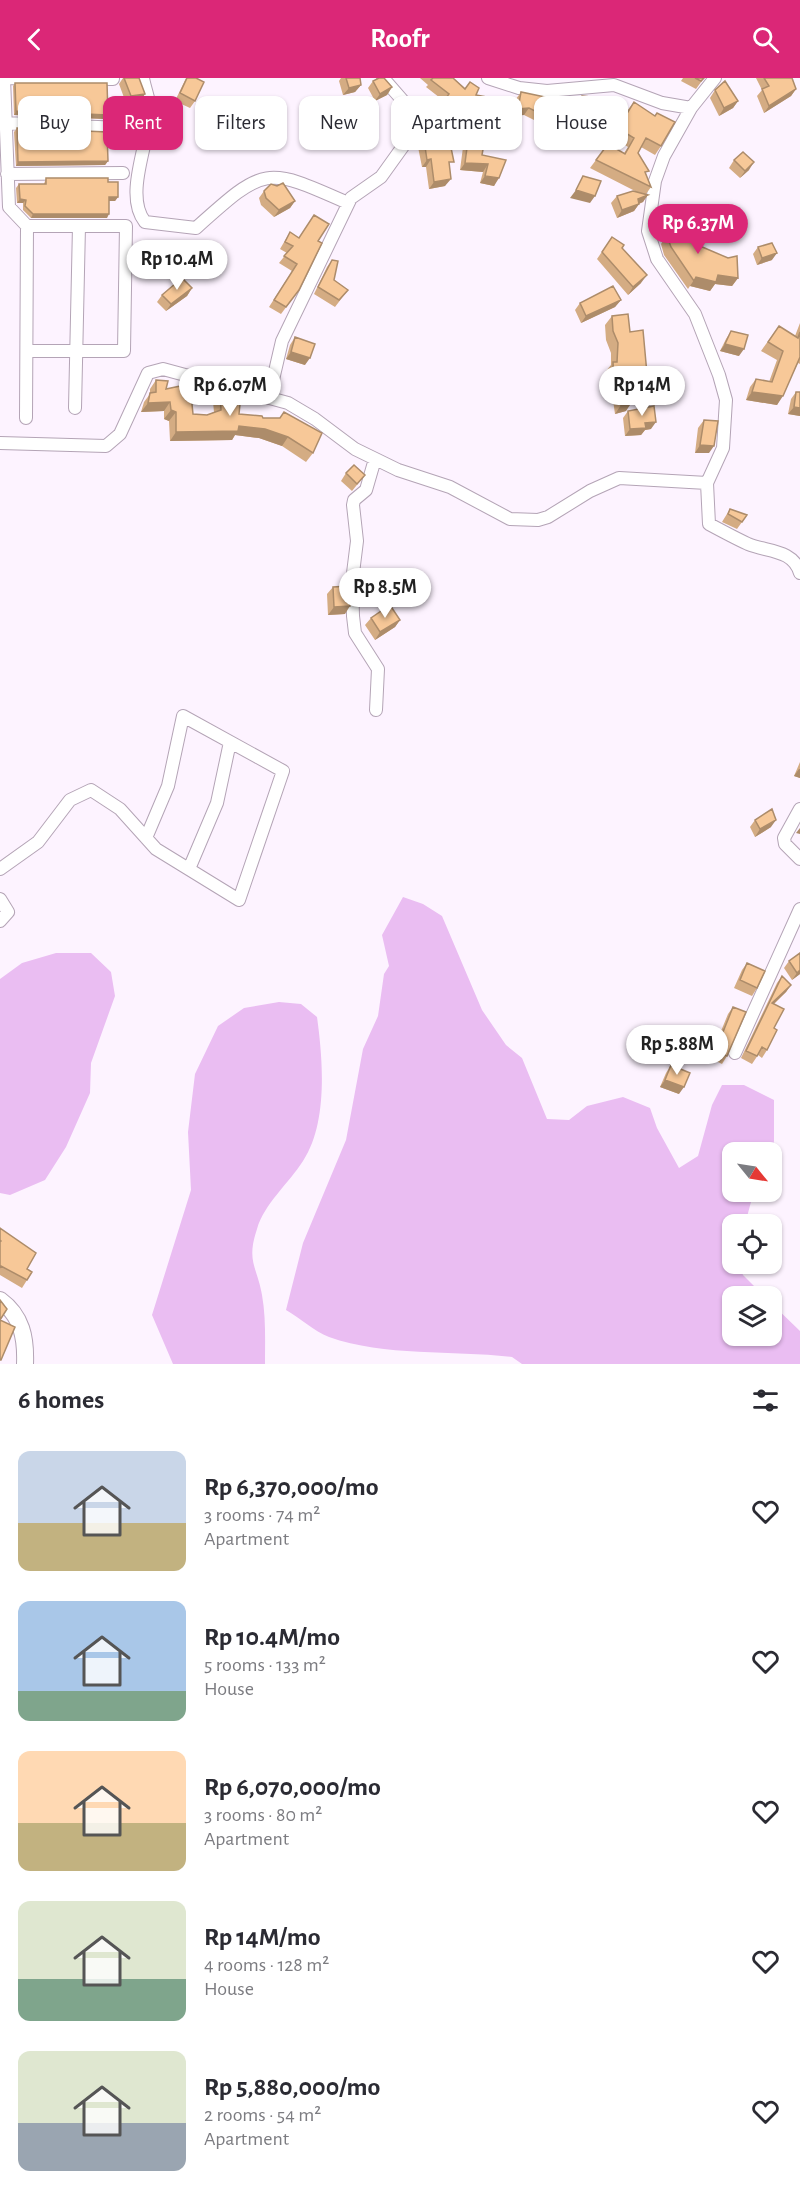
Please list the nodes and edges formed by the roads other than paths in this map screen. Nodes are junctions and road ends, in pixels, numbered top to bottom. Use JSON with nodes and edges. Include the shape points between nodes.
{"nodes":[{"id":1,"x":4,"y":78,"type":"edge"},
{"id":2,"x":142,"y":78,"type":"edge"},
{"id":3,"x":383,"y":78,"type":"edge"},
{"id":4,"x":488,"y":78,"type":"edge"},
{"id":5,"x":715,"y":78,"type":"edge"},
{"id":6,"x":113,"y":79,"type":"edge"},
{"id":7,"x":2,"y":93,"type":"edge"},
{"id":8,"x":691,"y":108,"type":"junction"},
{"id":9,"x":5,"y":123,"type":"junction"},
{"id":10,"x":103,"y":127,"type":"edge"},
{"id":11,"x":123,"y":173,"type":"dead end"},
{"id":12,"x":7,"y":174,"type":"junction"},
{"id":13,"x":348,"y":203,"type":"junction"},
{"id":14,"x":27,"y":226,"type":"junction"},
{"id":15,"x":79,"y":226,"type":"junction"},
{"id":16,"x":27,"y":351,"type":"junction"},
{"id":17,"x":75,"y":351,"type":"junction"},
{"id":18,"x":269,"y":398,"type":"junction"},
{"id":19,"x":75,"y":408,"type":"dead end"},
{"id":20,"x":26,"y":418,"type":"dead end"},
{"id":21,"x":0,"y":443,"type":"edge"},
{"id":22,"x":375,"y":459,"type":"junction"},
{"id":23,"x":707,"y":483,"type":"junction"},
{"id":24,"x":800,"y":573,"type":"edge"},
{"id":25,"x":376,"y":710,"type":"dead end"},
{"id":26,"x":230,"y":742,"type":"junction"},
{"id":27,"x":800,"y":809,"type":"edge"},
{"id":28,"x":146,"y":838,"type":"junction"},
{"id":29,"x":800,"y":859,"type":"edge"},
{"id":30,"x":0,"y":869,"type":"edge"},
{"id":31,"x":189,"y":869,"type":"junction"},
{"id":32,"x":0,"y":899,"type":"edge"},
{"id":33,"x":800,"y":909,"type":"edge"},
{"id":34,"x":0,"y":921,"type":"edge"},
{"id":35,"x":735,"y":1053,"type":"dead end"},
{"id":36,"x":0,"y":1300,"type":"edge"},
{"id":37,"x":26,"y":1364,"type":"edge"}],
"edges":[{"from":1,"to":6,"type":"street"},
{"from":1,"to":7,"type":"street"},
{"from":2,"to":13,"type":"street","via":[[151,113],[139,162],[138,207],[145,222],[196,228],[251,182],[274,177],[292,179]]},
{"from":3,"to":13,"type":"street","via":[[411,110],[414,131],[381,177],[355,193]]},
{"from":4,"to":8,"type":"street","via":[[519,88],[547,90],[614,85],[662,103]]},
{"from":5,"to":8,"type":"street"},
{"from":7,"to":9,"type":"street"},
{"from":8,"to":23,"type":"street","via":[[655,181],[648,231],[657,259],[695,314],[726,400],[723,448]]},
{"from":9,"to":10,"type":"street"},
{"from":9,"to":12,"type":"street"},
{"from":11,"to":12,"type":"street"},
{"from":12,"to":14,"type":"street","via":[[9,207]]},
{"from":13,"to":18,"type":"street","via":[[282,341]]},
{"from":14,"to":15,"type":"street"},
{"from":14,"to":16,"type":"street"},
{"from":15,"to":17,"type":"street"},
{"from":15,"to":17,"type":"street","via":[[126,226],[124,351]]},
{"from":16,"to":17,"type":"street"},
{"from":16,"to":20,"type":"street"},
{"from":17,"to":19,"type":"street"},
{"from":18,"to":21,"type":"street","via":[[163,369],[148,374],[120,434],[106,446]]},
{"from":18,"to":22,"type":"street","via":[[288,403]]},
{"from":22,"to":23,"type":"street","via":[[450,487],[492,511],[522,520],[548,517],[620,478]]},
{"from":22,"to":25,"type":"street","via":[[366,490],[353,505],[357,541],[352,602],[355,633],[378,669]]},
{"from":23,"to":24,"type":"street","via":[[709,524],[751,545],[783,553],[798,565]]},
{"from":26,"to":28,"type":"street","via":[[183,716],[168,786]]},
{"from":26,"to":31,"type":"street","via":[[217,803]]},
{"from":26,"to":31,"type":"street","via":[[283,771],[267,823],[239,900]]},
{"from":27,"to":29,"type":"street","via":[[784,838]]},
{"from":28,"to":30,"type":"street","via":[[120,808],[91,790],[70,800],[38,842]]},
{"from":28,"to":31,"type":"street","via":[[156,849]]},
{"from":32,"to":34,"type":"street","via":[[8,912]]},
{"from":33,"to":35,"type":"street"},
{"from":36,"to":37,"type":"street","via":[[20,1322]]}]}
